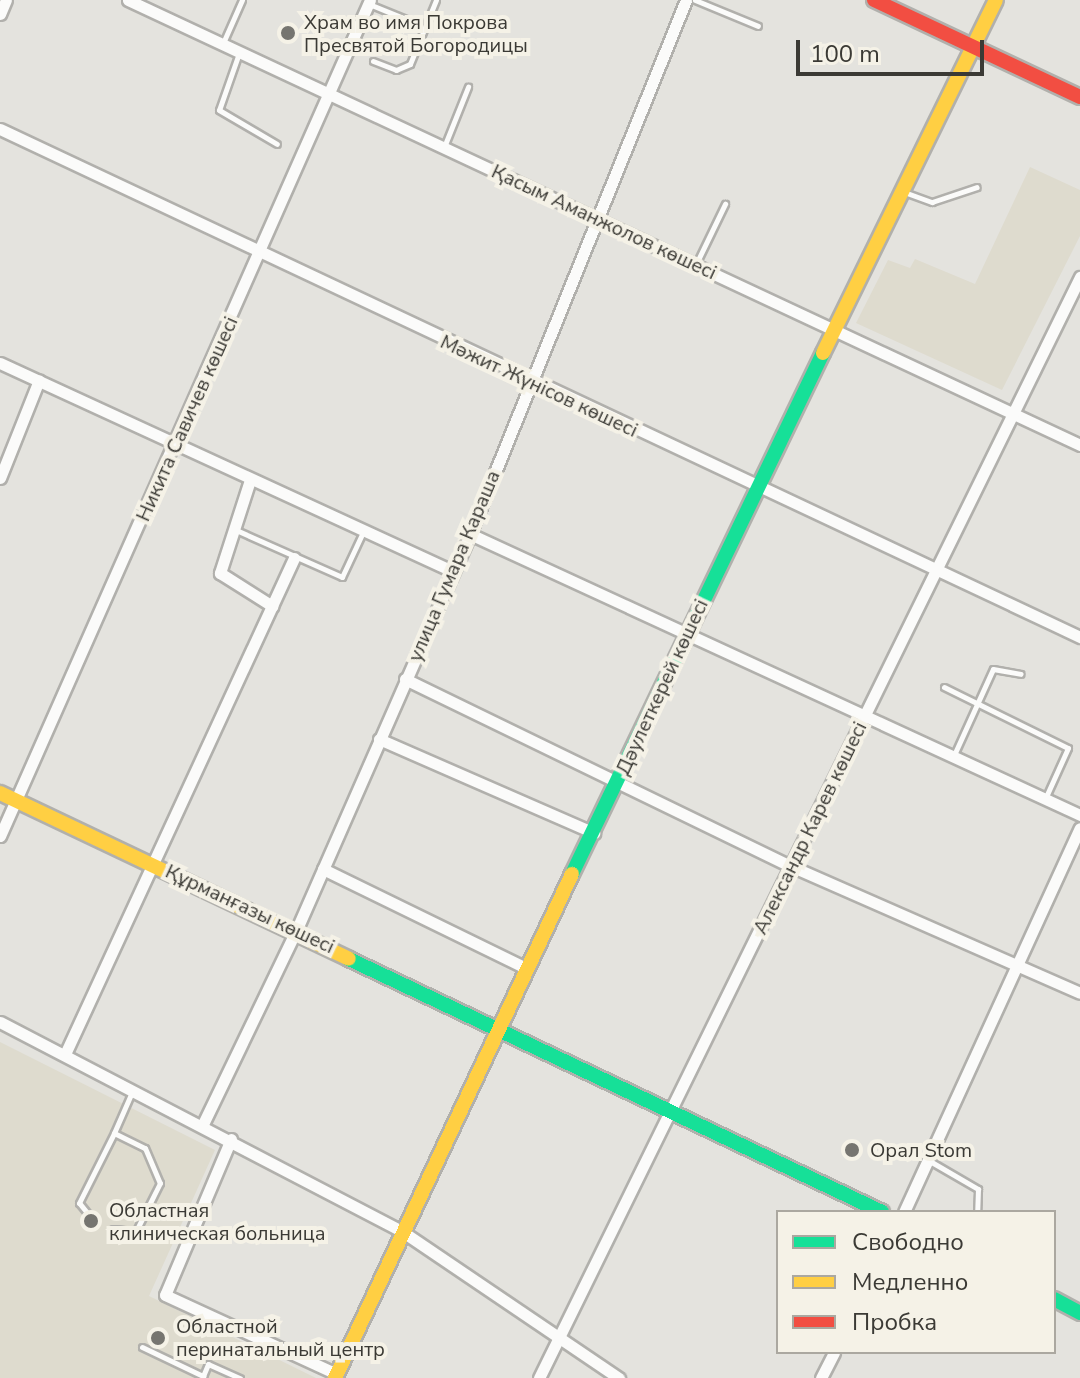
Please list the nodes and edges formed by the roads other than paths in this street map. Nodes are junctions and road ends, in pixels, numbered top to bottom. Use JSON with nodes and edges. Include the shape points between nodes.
{"nodes":[{"id":1,"x":6,"y":0,"type":"edge"},
{"id":2,"x":128,"y":0,"type":"edge"},
{"id":3,"x":242,"y":0,"type":"edge"},
{"id":4,"x":436,"y":0,"type":"edge"},
{"id":5,"x":686,"y":0,"type":"edge"},
{"id":6,"x":695,"y":0,"type":"edge"},
{"id":7,"x":874,"y":0,"type":"edge"},
{"id":8,"x":996,"y":0,"type":"edge"},
{"id":9,"x":369,"y":2,"type":"edge"},
{"id":10,"x":0,"y":13,"type":"edge"},
{"id":11,"x":408,"y":20,"type":"dead end"},
{"id":12,"x":758,"y":26,"type":"dead end"},
{"id":13,"x":222,"y":44,"type":"junction"},
{"id":14,"x":974,"y":47,"type":"junction"},
{"id":15,"x":239,"y":52,"type":"junction"},
{"id":16,"x":373,"y":61,"type":"dead end"},
{"id":17,"x":468,"y":87,"type":"dead end"},
{"id":18,"x":330,"y":95,"type":"junction"},
{"id":19,"x":1080,"y":97,"type":"edge"},
{"id":20,"x":0,"y":129,"type":"edge"},
{"id":21,"x":277,"y":144,"type":"dead end"},
{"id":22,"x":444,"y":148,"type":"junction"},
{"id":23,"x":977,"y":187,"type":"dead end"},
{"id":24,"x":903,"y":192,"type":"junction"},
{"id":25,"x":725,"y":204,"type":"dead end"},
{"id":26,"x":597,"y":219,"type":"junction"},
{"id":27,"x":258,"y":255,"type":"junction"},
{"id":28,"x":696,"y":265,"type":"junction"},
{"id":29,"x":1078,"y":284,"type":"edge"},
{"id":30,"x":836,"y":331,"type":"junction"},
{"id":31,"x":0,"y":363,"type":"edge"},
{"id":32,"x":39,"y":380,"type":"junction"},
{"id":33,"x":531,"y":382,"type":"junction"},
{"id":34,"x":1011,"y":413,"type":"junction"},
{"id":35,"x":178,"y":442,"type":"junction"},
{"id":36,"x":1080,"y":445,"type":"edge"},
{"id":37,"x":0,"y":478,"type":"edge"},
{"id":38,"x":250,"y":480,"type":"junction"},
{"id":39,"x":759,"y":488,"type":"junction"},
{"id":40,"x":230,"y":527,"type":"junction"},
{"id":41,"x":363,"y":531,"type":"junction"},
{"id":42,"x":470,"y":534,"type":"junction"},
{"id":43,"x":294,"y":558,"type":"junction"},
{"id":44,"x":451,"y":570,"type":"junction"},
{"id":45,"x":935,"y":571,"type":"junction"},
{"id":46,"x":272,"y":606,"type":"junction"},
{"id":47,"x":685,"y":634,"type":"junction"},
{"id":48,"x":1080,"y":637,"type":"edge"},
{"id":49,"x":1021,"y":674,"type":"dead end"},
{"id":50,"x":405,"y":679,"type":"junction"},
{"id":51,"x":944,"y":687,"type":"dead end"},
{"id":52,"x":979,"y":703,"type":"junction"},
{"id":53,"x":866,"y":712,"type":"junction"},
{"id":54,"x":379,"y":739,"type":"junction"},
{"id":55,"x":953,"y":757,"type":"junction"},
{"id":56,"x":618,"y":782,"type":"junction"},
{"id":57,"x":0,"y":793,"type":"edge"},
{"id":58,"x":1045,"y":800,"type":"junction"},
{"id":59,"x":16,"y":801,"type":"junction"},
{"id":60,"x":1080,"y":815,"type":"edge"},
{"id":61,"x":1080,"y":828,"type":"edge"},
{"id":62,"x":594,"y":833,"type":"junction"},
{"id":63,"x":0,"y":836,"type":"edge"},
{"id":64,"x":152,"y":863,"type":"junction"},
{"id":65,"x":793,"y":867,"type":"junction"},
{"id":66,"x":323,"y":869,"type":"junction"},
{"id":67,"x":296,"y":931,"type":"junction"},
{"id":68,"x":1016,"y":963,"type":"junction"},
{"id":69,"x":528,"y":969,"type":"junction"},
{"id":70,"x":1080,"y":993,"type":"edge"},
{"id":71,"x":0,"y":1022,"type":"edge"},
{"id":72,"x":500,"y":1027,"type":"junction"},
{"id":73,"x":66,"y":1052,"type":"junction"},
{"id":74,"x":134,"y":1088,"type":"junction"},
{"id":75,"x":672,"y":1109,"type":"junction"},
{"id":76,"x":203,"y":1124,"type":"junction"},
{"id":77,"x":114,"y":1133,"type":"junction"},
{"id":78,"x":231,"y":1139,"type":"junction"},
{"id":79,"x":927,"y":1160,"type":"junction"},
{"id":80,"x":878,"y":1210,"type":"edge"},
{"id":81,"x":905,"y":1210,"type":"edge"},
{"id":82,"x":977,"y":1210,"type":"edge"},
{"id":83,"x":93,"y":1220,"type":"dead end"},
{"id":84,"x":113,"y":1229,"type":"dead end"},
{"id":85,"x":403,"y":1232,"type":"junction"},
{"id":86,"x":1056,"y":1300,"type":"edge"},
{"id":87,"x":1080,"y":1313,"type":"edge"},
{"id":88,"x":556,"y":1342,"type":"junction"},
{"id":89,"x":142,"y":1347,"type":"dead end"},
{"id":90,"x":833,"y":1354,"type":"edge"},
{"id":91,"x":336,"y":1376,"type":"edge"},
{"id":92,"x":240,"y":1378,"type":"edge"},
{"id":93,"x":539,"y":1378,"type":"edge"},
{"id":94,"x":619,"y":1378,"type":"edge"},
{"id":95,"x":821,"y":1378,"type":"edge"}],
"edges":[{"from":1,"to":10,"type":"street"},
{"from":2,"to":13,"type":"street","name":"Қасым Аманжолов көшесі"},
{"from":3,"to":13,"type":"lane"},
{"from":4,"to":16,"type":"lane","via":[[410,64],[396,70]]},
{"from":5,"to":26,"type":"street","name":"улица Гумара Караша"},
{"from":6,"to":12,"type":"lane"},
{"from":7,"to":14,"type":"street"},
{"from":8,"to":14,"type":"street","name":"Дәулеткерей көшесі"},
{"from":9,"to":11,"type":"lane"},
{"from":9,"to":18,"type":"street","name":"Никита Савичев көшесі"},
{"from":13,"to":15,"type":"street","name":"Қасым Аманжолов көшесі"},
{"from":14,"to":19,"type":"street"},
{"from":14,"to":24,"type":"street","name":"Дәулеткерей көшесі"},
{"from":15,"to":18,"type":"street","name":"Қасым Аманжолов көшесі"},
{"from":15,"to":21,"type":"lane","via":[[218,103],[221,115]]},
{"from":17,"to":22,"type":"lane"},
{"from":18,"to":22,"type":"street","name":"Қасым Аманжолов көшесі"},
{"from":18,"to":27,"type":"street","name":"Никита Савичев көшесі"},
{"from":20,"to":27,"type":"street","name":"Мәжит Жүнісов көшесі"},
{"from":22,"to":26,"type":"street","name":"Қасым Аманжолов көшесі"},
{"from":23,"to":24,"type":"lane","via":[[932,202]]},
{"from":24,"to":30,"type":"street","name":"Дәулеткерей көшесі"},
{"from":25,"to":28,"type":"lane"},
{"from":26,"to":28,"type":"street","name":"Қасым Аманжолов көшесі"},
{"from":26,"to":33,"type":"street","name":"улица Гумара Караша"},
{"from":27,"to":33,"type":"street","name":"Мәжит Жүнісов көшесі"},
{"from":27,"to":35,"type":"street","name":"Никита Савичев көшесі"},
{"from":28,"to":30,"type":"street","name":"Қасым Аманжолов көшесі"},
{"from":29,"to":34,"type":"street","name":"Александр Карев көшесі"},
{"from":30,"to":34,"type":"street","name":"Қасым Аманжолов көшесі"},
{"from":30,"to":39,"type":"street","name":"Дәулеткерей көшесі"},
{"from":31,"to":32,"type":"street"},
{"from":32,"to":35,"type":"street"},
{"from":32,"to":37,"type":"street"},
{"from":33,"to":39,"type":"street","name":"Мәжит Жүнісов көшесі"},
{"from":33,"to":42,"type":"street","name":"улица Гумара Караша"},
{"from":34,"to":36,"type":"street","name":"Қасым Аманжолов көшесі"},
{"from":34,"to":45,"type":"street","name":"Александр Карев көшесі"},
{"from":35,"to":38,"type":"street"},
{"from":35,"to":59,"type":"street","name":"Никита Савичев көшесі"},
{"from":38,"to":40,"type":"street"},
{"from":38,"to":41,"type":"street"},
{"from":39,"to":45,"type":"street","name":"Мәжит Жүнісов көшесі"},
{"from":39,"to":47,"type":"street","name":"Дәулеткерей көшесі"},
{"from":40,"to":43,"type":"lane"},
{"from":40,"to":46,"type":"street","via":[[220,573]]},
{"from":41,"to":43,"type":"lane","via":[[342,577]]},
{"from":41,"to":44,"type":"street"},
{"from":42,"to":44,"type":"street","name":"улица Гумара Караша"},
{"from":42,"to":47,"type":"street"},
{"from":43,"to":46,"type":"street"},
{"from":44,"to":50,"type":"street","name":"улица Гумара Караша"},
{"from":45,"to":48,"type":"street","name":"Мәжит Жүнісов көшесі"},
{"from":45,"to":53,"type":"street","name":"Александр Карев көшесі"},
{"from":46,"to":64,"type":"street"},
{"from":47,"to":53,"type":"street"},
{"from":47,"to":56,"type":"street","name":"Дәулеткерей көшесі"},
{"from":49,"to":52,"type":"lane","via":[[993,669]]},
{"from":50,"to":54,"type":"street","name":"улица Гумара Караша"},
{"from":50,"to":56,"type":"street"},
{"from":51,"to":52,"type":"lane"},
{"from":52,"to":55,"type":"lane"},
{"from":52,"to":58,"type":"lane","via":[[1068,748]]},
{"from":53,"to":55,"type":"street"},
{"from":53,"to":65,"type":"street","name":"Александр Карев көшесі"},
{"from":54,"to":62,"type":"street"},
{"from":54,"to":66,"type":"street","name":"улица Гумара Караша"},
{"from":55,"to":58,"type":"street"},
{"from":56,"to":62,"type":"street","name":"Дәулеткерей көшесі"},
{"from":56,"to":65,"type":"street"},
{"from":57,"to":59,"type":"street","name":"Құрманғазы көшесі"},
{"from":58,"to":60,"type":"street"},
{"from":59,"to":63,"type":"street","name":"Никита Савичев көшесі"},
{"from":59,"to":64,"type":"street","name":"Құрманғазы көшесі"},
{"from":61,"to":68,"type":"street"},
{"from":62,"to":69,"type":"street","name":"Дәулеткерей көшесі"},
{"from":64,"to":67,"type":"street","name":"Құрманғазы көшесі"},
{"from":64,"to":73,"type":"street"},
{"from":65,"to":68,"type":"street"},
{"from":65,"to":75,"type":"street","name":"Александр Карев көшесі"},
{"from":66,"to":67,"type":"street","name":"улица Гумара Караша"},
{"from":66,"to":69,"type":"street"},
{"from":67,"to":72,"type":"street","name":"Құрманғазы көшесі"},
{"from":67,"to":76,"type":"street","name":"улица Гумара Караша"},
{"from":68,"to":70,"type":"street"},
{"from":68,"to":79,"type":"street"},
{"from":69,"to":72,"type":"street","name":"Дәулеткерей көшесі"},
{"from":71,"to":73,"type":"street"},
{"from":72,"to":75,"type":"street","name":"Құрманғазы көшесі"},
{"from":72,"to":85,"type":"street","name":"Дәулеткерей көшесі"},
{"from":73,"to":74,"type":"street"},
{"from":74,"to":76,"type":"street"},
{"from":74,"to":77,"type":"lane"},
{"from":75,"to":80,"type":"street","name":"Құрманғазы көшесі"},
{"from":75,"to":88,"type":"street","name":"Александр Карев көшесі"},
{"from":76,"to":78,"type":"street"},
{"from":77,"to":83,"type":"lane","via":[[79,1203]]},
{"from":77,"to":84,"type":"lane","via":[[145,1148],[160,1183],[136,1231]]},
{"from":78,"to":85,"type":"street"},
{"from":78,"to":91,"type":"street","via":[[165,1295]]},
{"from":79,"to":81,"type":"street"},
{"from":79,"to":82,"type":"lane","via":[[978,1189]]},
{"from":85,"to":88,"type":"street"},
{"from":85,"to":91,"type":"street","name":"Дәулеткерей көшесі"},
{"from":86,"to":87,"type":"street"},
{"from":88,"to":93,"type":"street","name":"Александр Карев көшесі"},
{"from":88,"to":94,"type":"street"},
{"from":89,"to":92,"type":"lane","via":[[203,1376],[208,1364]]},
{"from":90,"to":95,"type":"street"}]}
